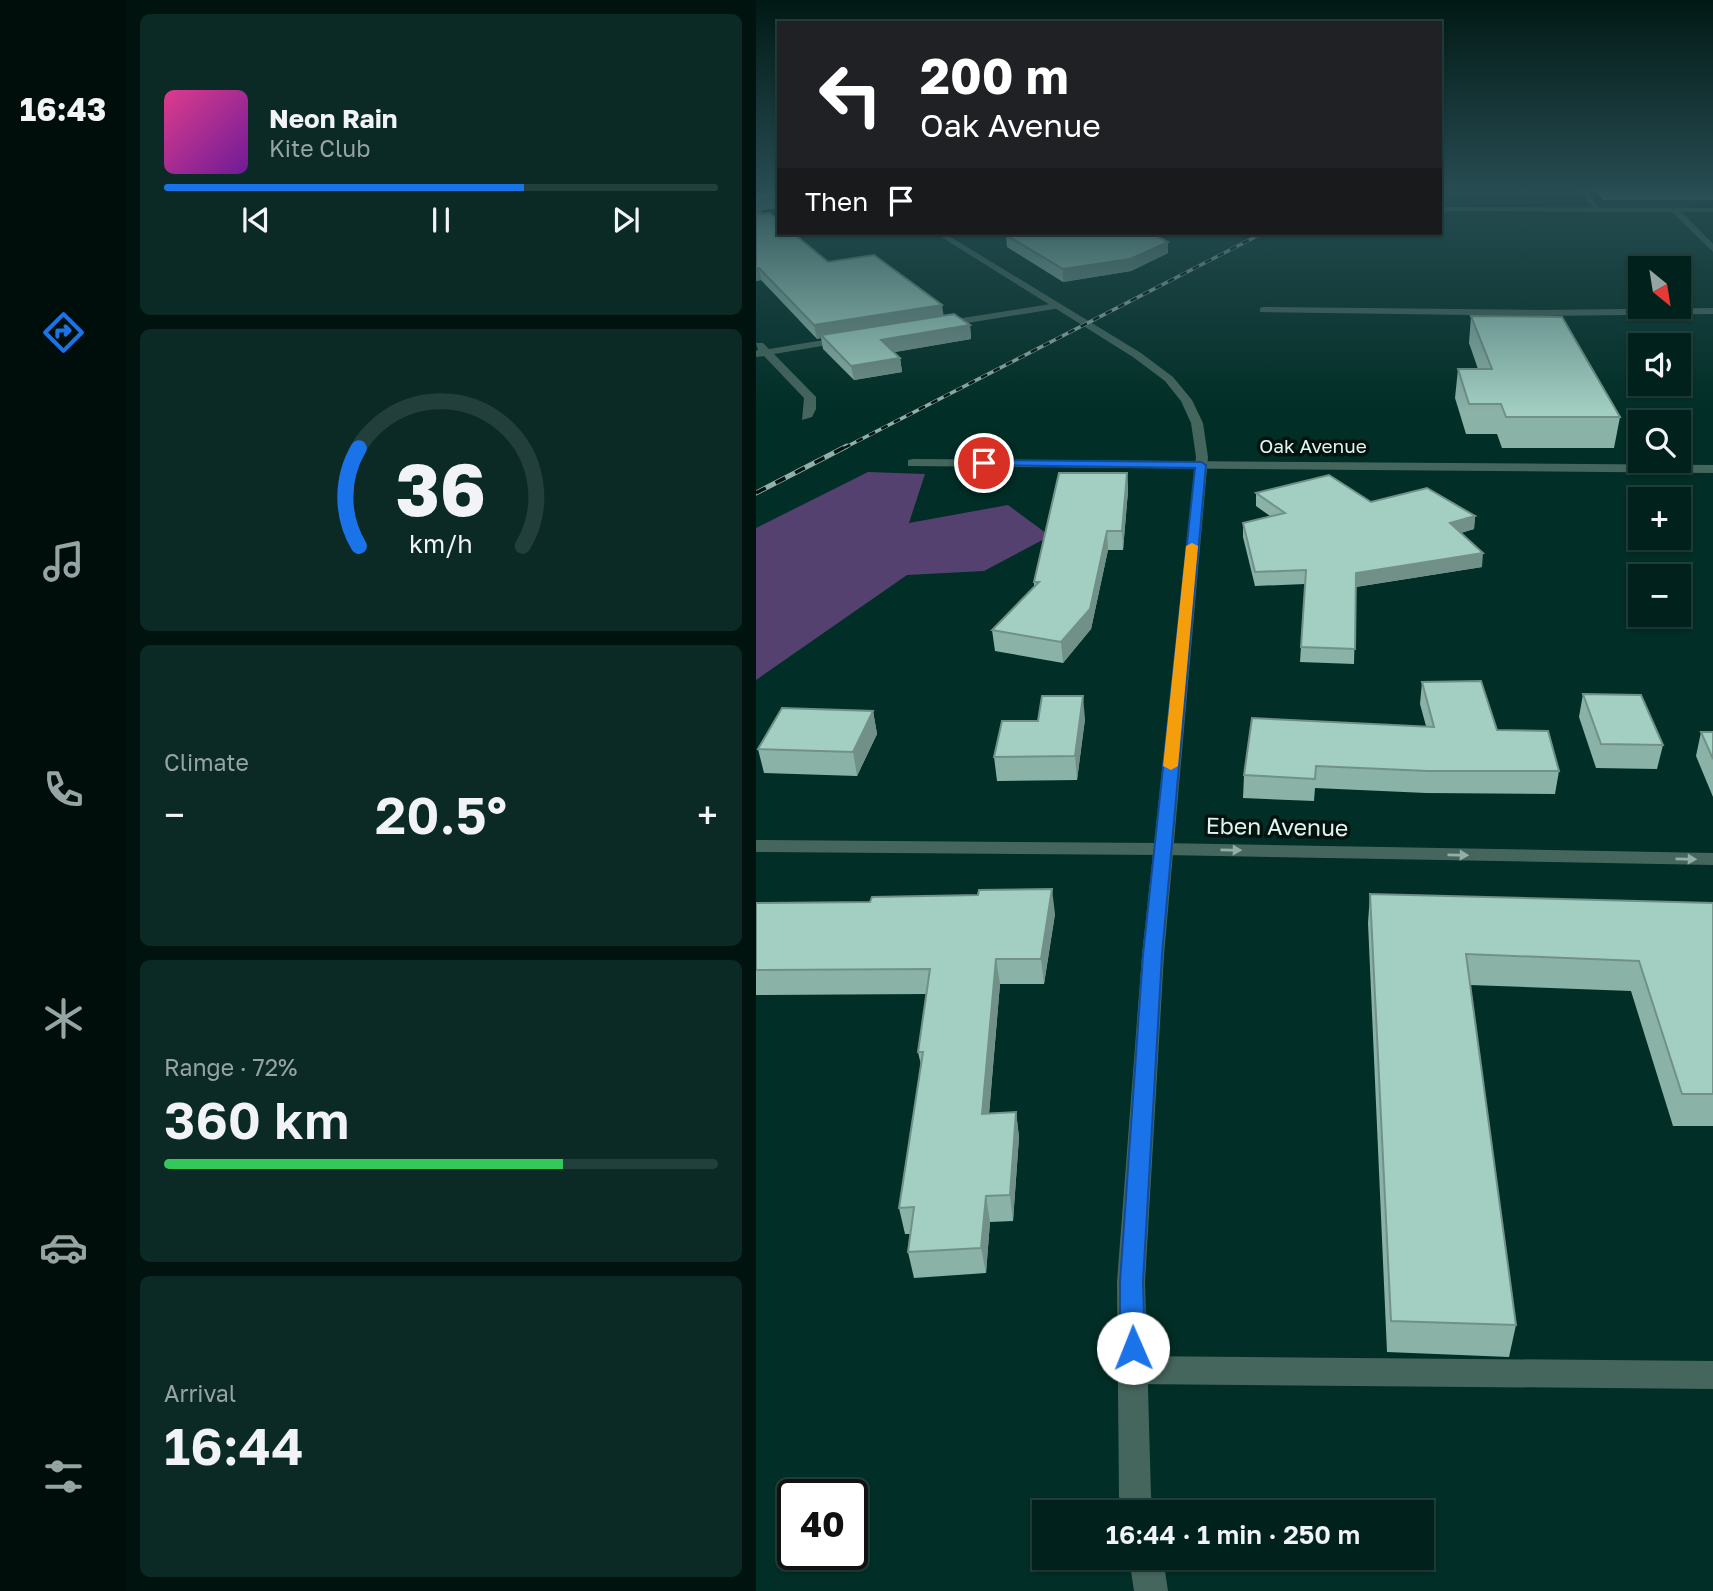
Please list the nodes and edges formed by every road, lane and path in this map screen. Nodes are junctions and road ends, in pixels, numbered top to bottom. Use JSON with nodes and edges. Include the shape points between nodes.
{"nodes":[{"id":1,"x":988,"y":263,"type":"edge"},
{"id":2,"x":1057,"y":306,"type":"junction"},
{"id":3,"x":1263,"y":310,"type":"dead end"},
{"id":4,"x":1713,"y":311,"type":"edge"},
{"id":5,"x":930,"y":326,"type":"edge"},
{"id":6,"x":861,"y":337,"type":"edge"},
{"id":7,"x":756,"y":342,"type":"edge"},
{"id":8,"x":761,"y":353,"type":"edge"},
{"id":9,"x":806,"y":416,"type":"dead end"},
{"id":10,"x":914,"y":463,"type":"dead end"},
{"id":11,"x":1201,"y":465,"type":"junction"},
{"id":12,"x":1713,"y":469,"type":"edge"},
{"id":13,"x":756,"y":846,"type":"edge"},
{"id":14,"x":1163,"y":849,"type":"junction"},
{"id":15,"x":1713,"y":859,"type":"edge"},
{"id":16,"x":1133,"y":1370,"type":"junction"},
{"id":17,"x":1713,"y":1375,"type":"edge"},
{"id":18,"x":1136,"y":1500,"type":"edge"},
{"id":19,"x":1148,"y":1570,"type":"edge"},
{"id":20,"x":1151,"y":1591,"type":"edge"}],
"edges":[{"from":1,"to":2,"type":"street"},
{"from":2,"to":5,"type":"street"},
{"from":2,"to":11,"type":"street","via":[[1169,379],[1186,400],[1196,423]]},
{"from":3,"to":4,"type":"street"},
{"from":6,"to":8,"type":"street"},
{"from":7,"to":8,"type":"street"},
{"from":8,"to":9,"type":"street","via":[[810,397]]},
{"from":10,"to":11,"type":"street","name":"Oak Avenue"},
{"from":11,"to":12,"type":"street","name":"Oak Avenue"},
{"from":11,"to":14,"type":"street"},
{"from":13,"to":14,"type":"street","name":"Eben Avenue"},
{"from":14,"to":15,"type":"street","name":"Eben Avenue","one_way":true},
{"from":14,"to":16,"type":"street","via":[[1131,1282]]},
{"from":16,"to":17,"type":"street"},
{"from":16,"to":18,"type":"street"},
{"from":19,"to":20,"type":"street"}]}
